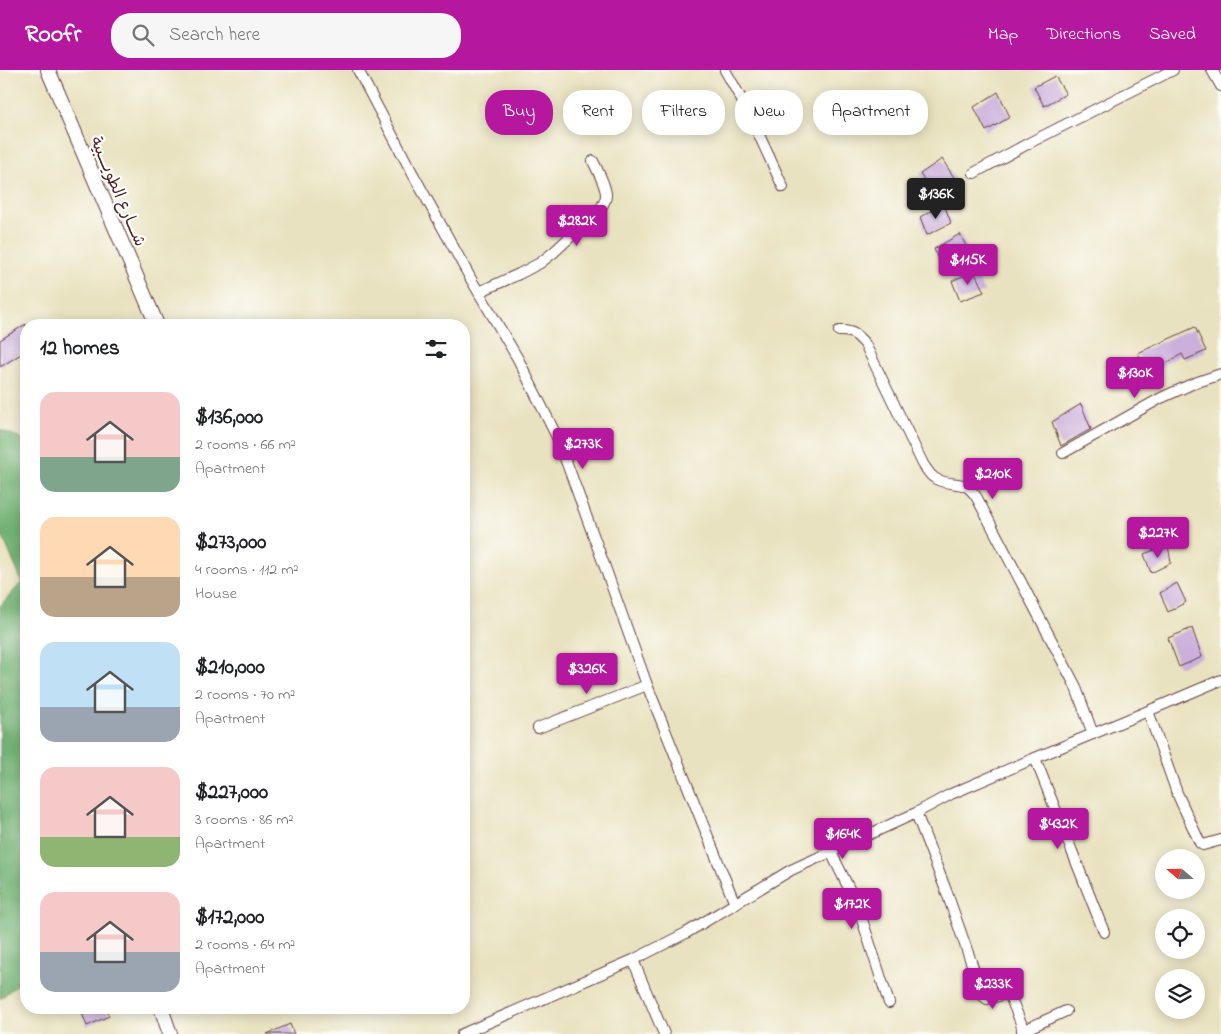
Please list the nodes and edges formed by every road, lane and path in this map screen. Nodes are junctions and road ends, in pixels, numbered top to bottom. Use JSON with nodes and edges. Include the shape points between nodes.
{"nodes":[{"id":1,"x":48,"y":70,"type":"edge"},
{"id":2,"x":358,"y":70,"type":"edge"},
{"id":3,"x":724,"y":70,"type":"edge"},
{"id":4,"x":1173,"y":70,"type":"edge"},
{"id":5,"x":1212,"y":70,"type":"edge"},
{"id":6,"x":1221,"y":86,"type":"edge"},
{"id":7,"x":593,"y":161,"type":"dead end"},
{"id":8,"x":974,"y":173,"type":"dead end"},
{"id":9,"x":784,"y":187,"type":"dead end"},
{"id":10,"x":479,"y":292,"type":"junction"},
{"id":11,"x":154,"y":319,"type":"edge"},
{"id":12,"x":839,"y":331,"type":"dead end"},
{"id":13,"x":1221,"y":374,"type":"edge"},
{"id":14,"x":1063,"y":454,"type":"dead end"},
{"id":15,"x":1221,"y":680,"type":"edge"},
{"id":16,"x":646,"y":685,"type":"junction"},
{"id":17,"x":1148,"y":711,"type":"junction"},
{"id":18,"x":538,"y":728,"type":"dead end"},
{"id":19,"x":1093,"y":734,"type":"junction"},
{"id":20,"x":1034,"y":758,"type":"junction"},
{"id":21,"x":916,"y":813,"type":"junction"},
{"id":22,"x":1221,"y":840,"type":"edge"},
{"id":23,"x":831,"y":852,"type":"junction"},
{"id":24,"x":735,"y":904,"type":"junction"},
{"id":25,"x":1104,"y":932,"type":"dead end"},
{"id":26,"x":634,"y":960,"type":"junction"},
{"id":27,"x":888,"y":1003,"type":"dead end"},
{"id":28,"x":1066,"y":1011,"type":"dead end"},
{"id":29,"x":163,"y":1014,"type":"edge"},
{"id":30,"x":1023,"y":1032,"type":"edge"},
{"id":31,"x":170,"y":1034,"type":"edge"},
{"id":32,"x":462,"y":1034,"type":"edge"},
{"id":33,"x":664,"y":1034,"type":"edge"}],
"edges":[{"from":1,"to":11,"type":"street","name":"شــــارع الطويــــبية"},
{"from":2,"to":10,"type":"street"},
{"from":3,"to":9,"type":"street","via":[[748,111]]},
{"from":4,"to":8,"type":"street"},
{"from":5,"to":6,"type":"street"},
{"from":7,"to":10,"type":"street","via":[[605,187],[606,196],[600,209],[540,263]]},
{"from":10,"to":16,"type":"street","via":[[518,359],[558,439]]},
{"from":12,"to":19,"type":"street","via":[[847,330],[857,335],[865,344],[929,473],[938,480],[972,489],[1075,685]]},
{"from":13,"to":14,"type":"street","via":[[1161,398]]},
{"from":15,"to":17,"type":"street"},
{"from":16,"to":18,"type":"street"},
{"from":16,"to":24,"type":"street"},
{"from":17,"to":19,"type":"street"},
{"from":17,"to":22,"type":"street","via":[[1177,793],[1200,843]]},
{"from":19,"to":20,"type":"street"},
{"from":20,"to":21,"type":"street"},
{"from":20,"to":25,"type":"street"},
{"from":21,"to":23,"type":"street"},
{"from":21,"to":30,"type":"street","via":[[983,996],[987,999],[1006,994],[1010,996]]},
{"from":23,"to":24,"type":"street","via":[[791,870]]},
{"from":23,"to":27,"type":"street","via":[[858,907]]},
{"from":24,"to":26,"type":"street"},
{"from":26,"to":32,"type":"street"},
{"from":26,"to":33,"type":"street"},
{"from":28,"to":30,"type":"street"},
{"from":29,"to":31,"type":"street"}]}
